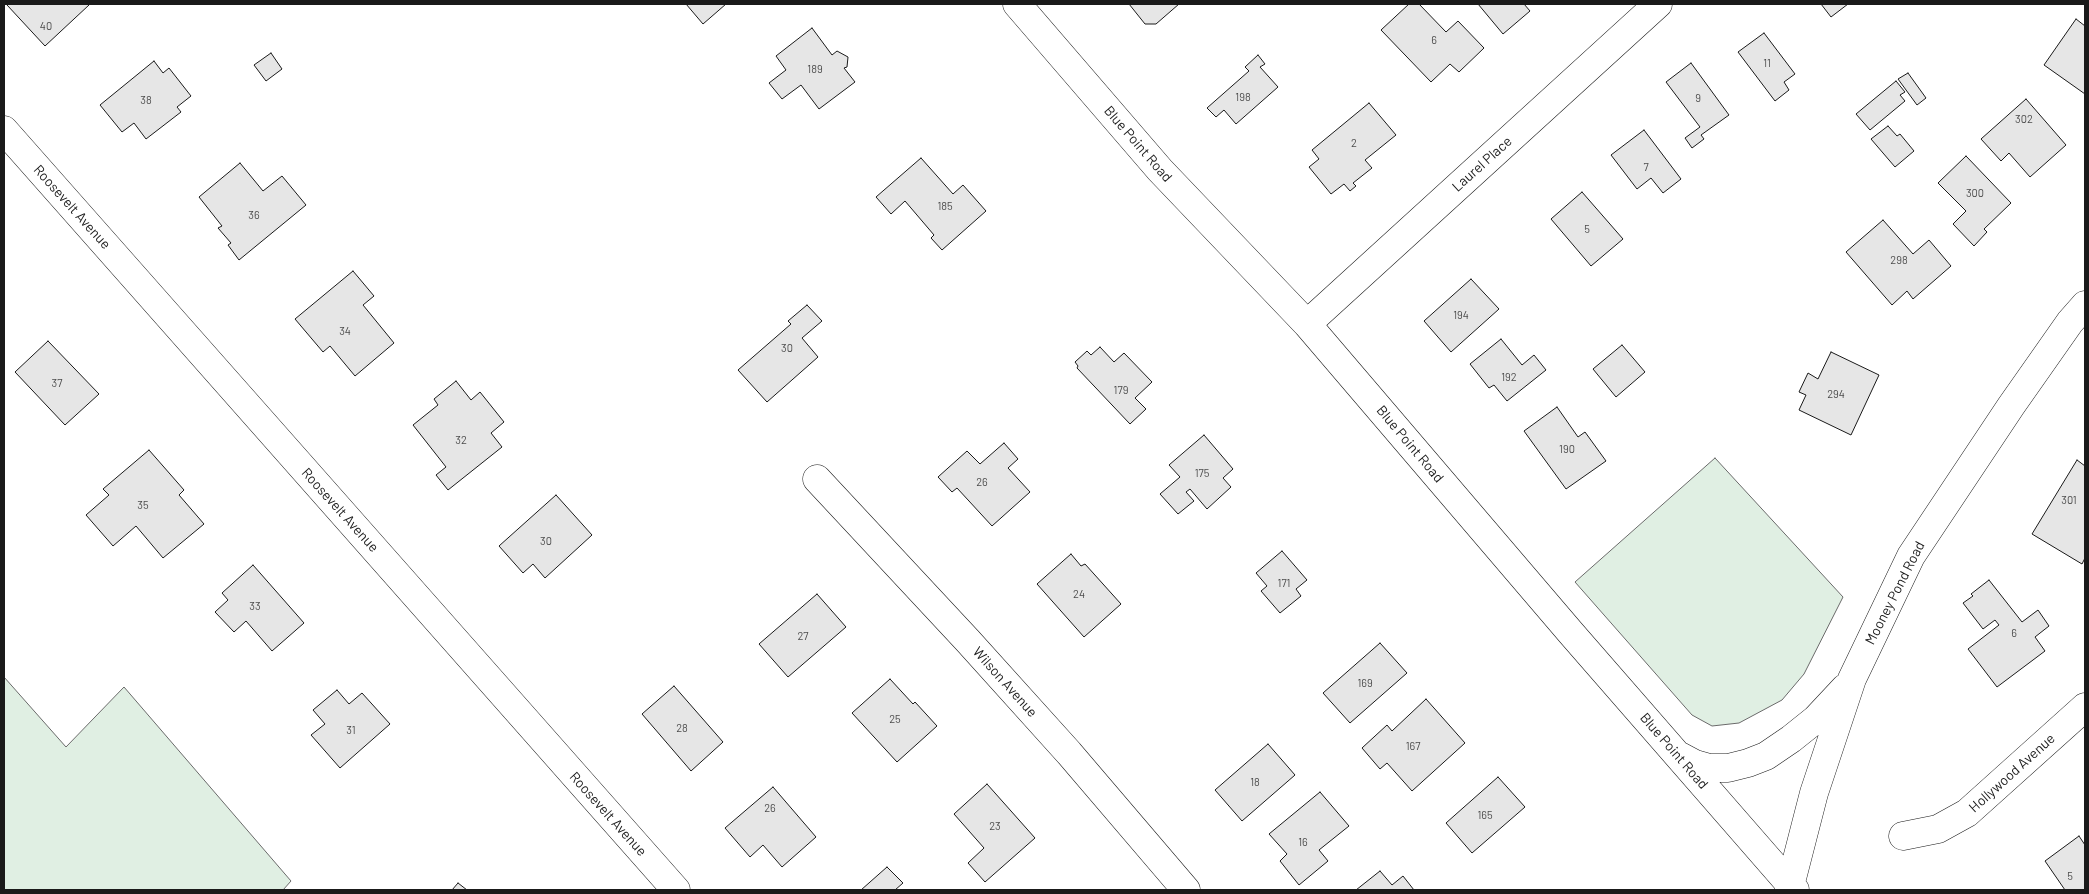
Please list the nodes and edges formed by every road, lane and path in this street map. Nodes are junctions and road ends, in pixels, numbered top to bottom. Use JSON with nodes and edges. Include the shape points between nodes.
{"nodes":[{"id":1,"x":1017,"y":4,"type":"edge"},
{"id":2,"x":1658,"y":4,"type":"edge"},
{"id":3,"x":4,"y":130,"type":"edge"},
{"id":4,"x":2085,"y":305,"type":"edge"},
{"id":5,"x":1307,"y":324,"type":"junction"},
{"id":6,"x":816,"y":480,"type":"dead end"},
{"id":7,"x":1852,"y":679,"type":"junction"},
{"id":8,"x":2085,"y":707,"type":"edge"},
{"id":9,"x":1678,"y":754,"type":"junction"},
{"id":10,"x":1903,"y":836,"type":"dead end"},
{"id":11,"x":1792,"y":889,"type":"edge"},
{"id":12,"x":676,"y":890,"type":"edge"},
{"id":13,"x":1186,"y":890,"type":"edge"}],
"edges":[{"from":1,"to":5,"type":"street","name":"Blue Point Road","via":[[1160,170]]},
{"from":2,"to":5,"type":"street","name":"Laurel Place"},
{"from":3,"to":12,"type":"street","name":"Roosevelt Avenue"},
{"from":4,"to":7,"type":"street","name":"Mooney Pond Road","via":[[2010,406],[1911,556]]},
{"from":5,"to":9,"type":"street","name":"Blue Point Road","via":[[1571,634]]},
{"from":6,"to":13,"type":"street","name":"Wilson Avenue","via":[[968,641]]},
{"from":7,"to":9,"type":"street","via":[[1816,719],[1766,756],[1728,768],[1709,768]]},
{"from":7,"to":11,"type":"street","name":"Mooney Pond Road","via":[[1814,793]]},
{"from":8,"to":10,"type":"street","name":"Hollywood Avenue","via":[[1968,813],[1938,829]]},
{"from":9,"to":11,"type":"street","name":"Blue Point Road"}]}
